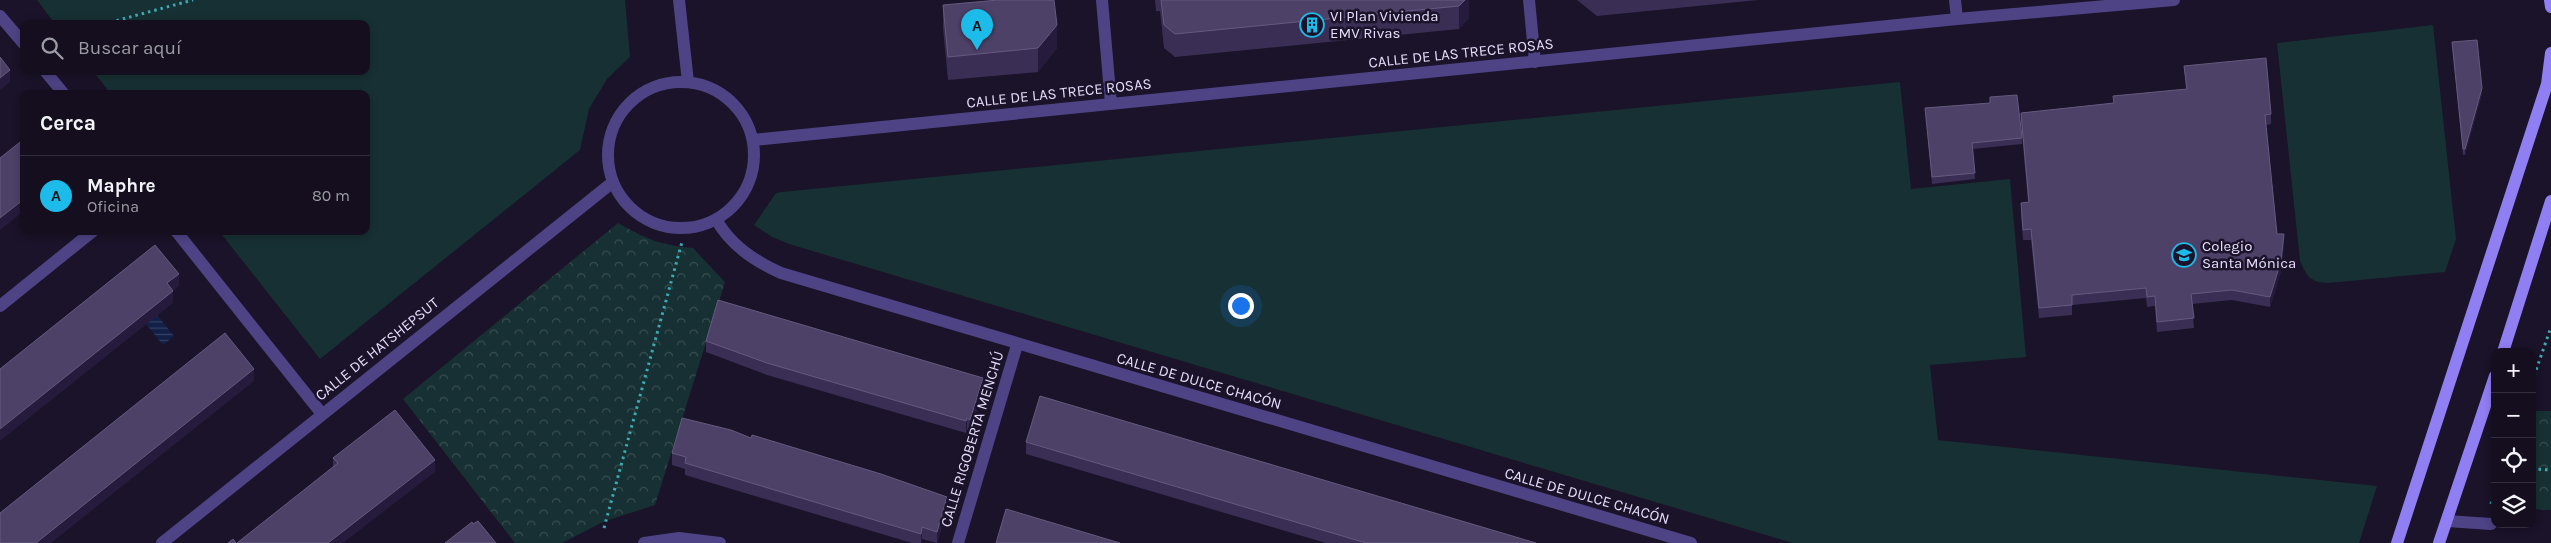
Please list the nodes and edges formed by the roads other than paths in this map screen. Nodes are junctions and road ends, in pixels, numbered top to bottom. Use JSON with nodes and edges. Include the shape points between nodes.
{"nodes":[{"id":1,"x":679,"y":0,"type":"edge"},
{"id":2,"x":1102,"y":0,"type":"edge"},
{"id":3,"x":1529,"y":0,"type":"edge"},
{"id":4,"x":1955,"y":0,"type":"edge"},
{"id":5,"x":2174,"y":0,"type":"edge"},
{"id":6,"x":2550,"y":0,"type":"edge"},
{"id":7,"x":2551,"y":7,"type":"edge"},
{"id":8,"x":0,"y":16,"type":"edge"},
{"id":9,"x":1957,"y":19,"type":"junction"},
{"id":10,"x":20,"y":39,"type":"edge"},
{"id":11,"x":2551,"y":53,"type":"edge"},
{"id":12,"x":1535,"y":62,"type":"junction"},
{"id":13,"x":49,"y":75,"type":"edge"},
{"id":14,"x":688,"y":82,"type":"junction"},
{"id":15,"x":61,"y":90,"type":"edge"},
{"id":16,"x":1111,"y":104,"type":"junction"},
{"id":17,"x":753,"y":140,"type":"junction"},
{"id":18,"x":613,"y":182,"type":"junction"},
{"id":19,"x":2551,"y":201,"type":"edge"},
{"id":20,"x":716,"y":219,"type":"junction"},
{"id":21,"x":88,"y":235,"type":"edge"},
{"id":22,"x":179,"y":235,"type":"edge"},
{"id":23,"x":0,"y":306,"type":"edge"},
{"id":24,"x":1017,"y":345,"type":"junction"},
{"id":25,"x":2504,"y":348,"type":"edge"},
{"id":26,"x":2491,"y":388,"type":"edge"},
{"id":27,"x":322,"y":414,"type":"junction"},
{"id":28,"x":2447,"y":521,"type":"junction"},
{"id":29,"x":2491,"y":524,"type":"dead end"},
{"id":30,"x":1656,"y":538,"type":"edge"},
{"id":31,"x":162,"y":543,"type":"edge"},
{"id":32,"x":644,"y":543,"type":"edge"},
{"id":33,"x":720,"y":543,"type":"edge"},
{"id":34,"x":958,"y":543,"type":"edge"},
{"id":35,"x":1691,"y":543,"type":"edge"},
{"id":36,"x":2397,"y":543,"type":"edge"},
{"id":37,"x":2439,"y":543,"type":"edge"}],
"edges":[{"from":1,"to":14,"type":"street"},
{"from":2,"to":16,"type":"street"},
{"from":3,"to":12,"type":"street"},
{"from":4,"to":9,"type":"street"},
{"from":5,"to":9,"type":"street","name":"CALLE DE LAS TRECE ROSAS"},
{"from":6,"to":7,"type":"street"},
{"from":8,"to":10,"type":"street"},
{"from":9,"to":12,"type":"street","name":"CALLE DE LAS TRECE ROSAS"},
{"from":11,"to":36,"type":"street","via":[[2547,84]]},
{"from":12,"to":16,"type":"street","name":"CALLE DE LAS TRECE ROSAS"},
{"from":13,"to":15,"type":"street"},
{"from":14,"to":17,"type":"street","via":[[710,88],[730,100],[744,119]]},
{"from":14,"to":18,"type":"street","via":[[666,84],[646,91],[629,103],[609,140],[608,161]]},
{"from":16,"to":17,"type":"street","name":"CALLE DE LAS TRECE ROSAS"},
{"from":17,"to":20,"type":"street","via":[[754,163],[748,186],[734,205]]},
{"from":18,"to":20,"type":"street","via":[[626,203],[653,222],[668,227],[693,227]]},
{"from":18,"to":27,"type":"street","name":"CALLE DE HATSHEPSUT"},
{"from":19,"to":25,"type":"street"},
{"from":20,"to":24,"type":"street","name":"CALLE DE DULCE CHACÓN","via":[[723,232],[754,260],[781,273]]},
{"from":21,"to":23,"type":"street"},
{"from":22,"to":27,"type":"street"},
{"from":24,"to":30,"type":"street","name":"CALLE DE DULCE CHACÓN"},
{"from":24,"to":34,"type":"street","name":"CALLE RIGOBERTA MENCHÚ"},
{"from":26,"to":28,"type":"street"},
{"from":27,"to":31,"type":"street","name":"CALLE DE HATSHEPSUT"},
{"from":28,"to":29,"type":"street"},
{"from":28,"to":37,"type":"street"},
{"from":30,"to":35,"type":"street","name":"CALLE DE DULCE CHACÓN"},
{"from":32,"to":33,"type":"street","via":[[679,538]]}]}
